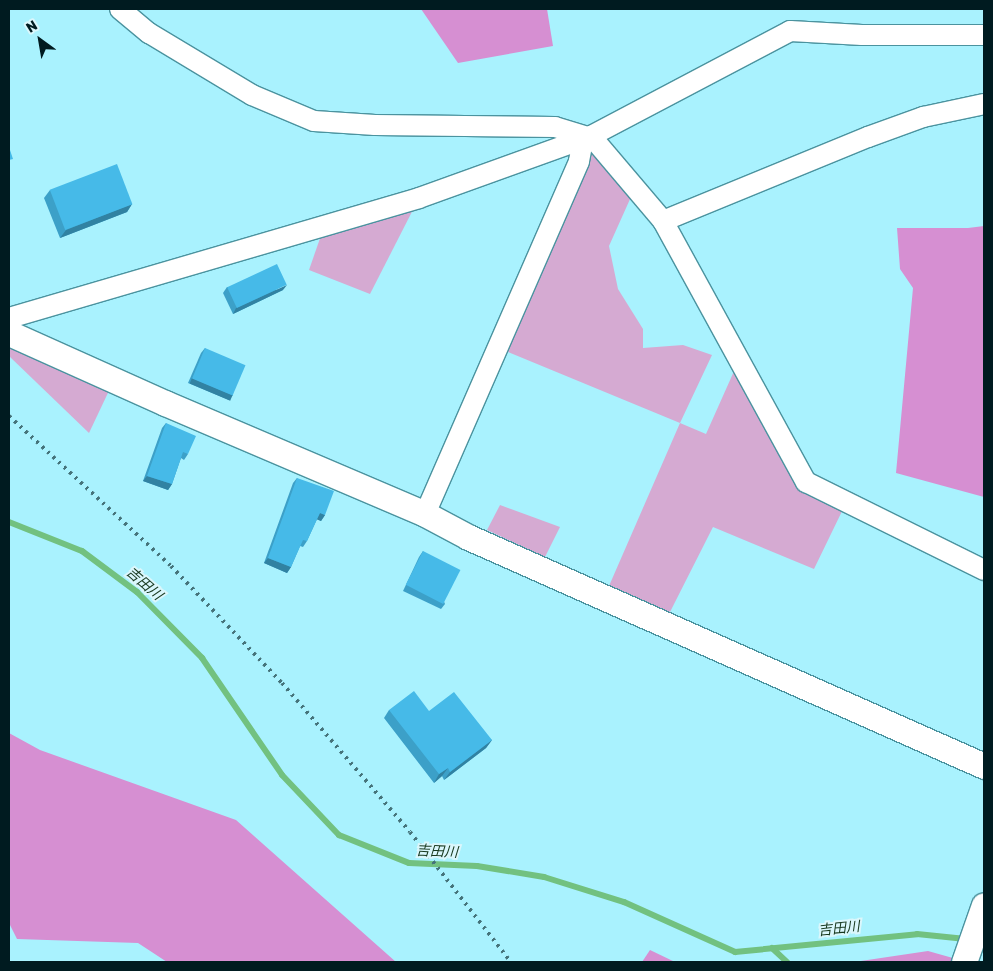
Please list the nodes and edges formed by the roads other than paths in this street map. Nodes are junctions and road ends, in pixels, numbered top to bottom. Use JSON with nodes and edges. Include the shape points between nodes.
{"nodes":[{"id":1,"x":120,"y":9,"type":"edge"},
{"id":2,"x":984,"y":35,"type":"edge"},
{"id":3,"x":984,"y":104,"type":"edge"},
{"id":4,"x":587,"y":136,"type":"junction"},
{"id":5,"x":663,"y":221,"type":"junction"},
{"id":6,"x":9,"y":318,"type":"edge"},
{"id":7,"x":9,"y":333,"type":"edge"},
{"id":8,"x":426,"y":514,"type":"junction"},
{"id":9,"x":984,"y":570,"type":"edge"},
{"id":10,"x":984,"y":766,"type":"edge"},
{"id":11,"x":984,"y":905,"type":"edge"},
{"id":12,"x":964,"y":962,"type":"edge"}],
"edges":[{"from":1,"to":4,"type":"street","via":[[149,33],[252,95],[314,121],[555,128]]},
{"from":2,"to":4,"type":"street","via":[[862,35],[790,31]]},
{"from":3,"to":5,"type":"street","via":[[923,117],[868,137]]},
{"from":4,"to":5,"type":"street"},
{"from":4,"to":6,"type":"street","via":[[419,198]]},
{"from":4,"to":8,"type":"street"},
{"from":5,"to":9,"type":"street","via":[[806,482]]},
{"from":7,"to":8,"type":"street"},
{"from":8,"to":10,"type":"street","via":[[468,537]]},
{"from":11,"to":12,"type":"street"}]}
